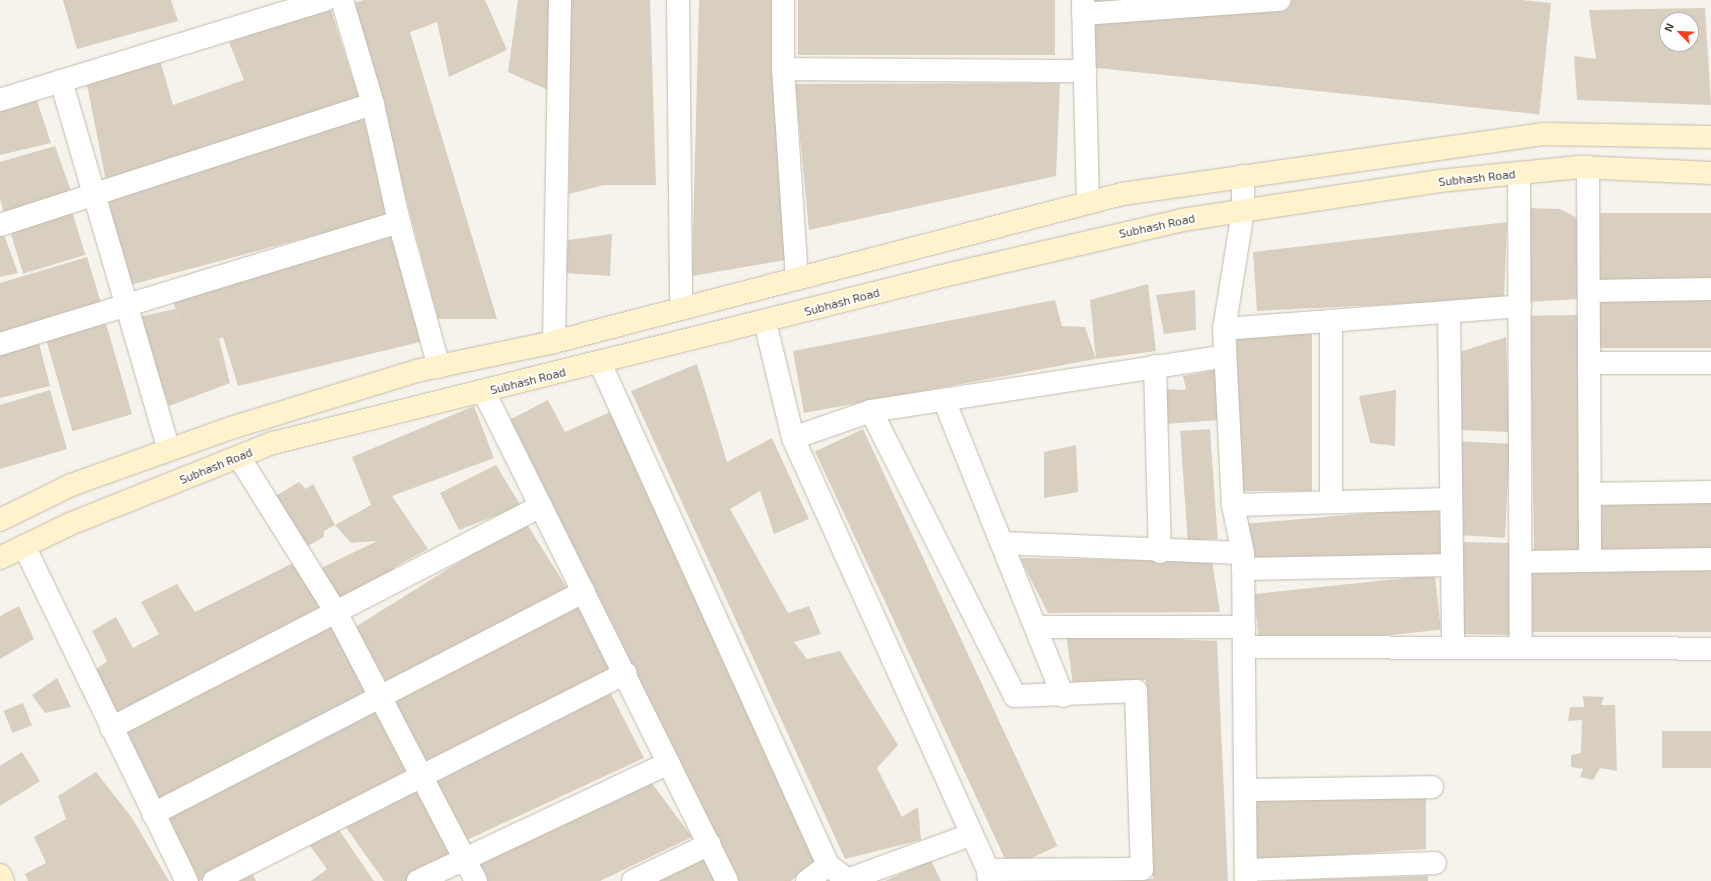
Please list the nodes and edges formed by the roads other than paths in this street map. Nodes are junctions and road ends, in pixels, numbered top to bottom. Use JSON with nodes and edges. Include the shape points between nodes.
{"nodes":[{"id":1,"x":325,"y":0,"type":"edge"},
{"id":2,"x":342,"y":0,"type":"edge"},
{"id":3,"x":560,"y":0,"type":"edge"},
{"id":4,"x":678,"y":0,"type":"edge"},
{"id":5,"x":783,"y":0,"type":"edge"},
{"id":6,"x":1280,"y":0,"type":"edge"},
{"id":7,"x":1183,"y":3,"type":"edge"},
{"id":8,"x":1083,"y":7,"type":"edge"},
{"id":9,"x":782,"y":69,"type":"junction"},
{"id":10,"x":1085,"y":71,"type":"junction"},
{"id":11,"x":61,"y":81,"type":"junction"},
{"id":12,"x":0,"y":100,"type":"edge"},
{"id":13,"x":373,"y":104,"type":"junction"},
{"id":14,"x":1711,"y":137,"type":"edge"},
{"id":15,"x":1588,"y":168,"type":"junction"},
{"id":16,"x":1519,"y":173,"type":"junction"},
{"id":17,"x":1711,"y":173,"type":"edge"},
{"id":18,"x":1243,"y":176,"type":"junction"},
{"id":19,"x":91,"y":195,"type":"junction"},
{"id":20,"x":1088,"y":203,"type":"junction"},
{"id":21,"x":1243,"y":211,"type":"junction"},
{"id":22,"x":399,"y":222,"type":"junction"},
{"id":23,"x":0,"y":225,"type":"edge"},
{"id":24,"x":797,"y":279,"type":"junction"},
{"id":25,"x":1711,"y":288,"type":"edge"},
{"id":26,"x":1589,"y":291,"type":"junction"},
{"id":27,"x":1520,"y":306,"type":"junction"},
{"id":28,"x":126,"y":307,"type":"junction"},
{"id":29,"x":681,"y":309,"type":"junction"},
{"id":30,"x":1449,"y":312,"type":"junction"},
{"id":31,"x":1331,"y":321,"type":"junction"},
{"id":32,"x":764,"y":322,"type":"junction"},
{"id":33,"x":1224,"y":329,"type":"junction"},
{"id":34,"x":554,"y":342,"type":"junction"},
{"id":35,"x":0,"y":344,"type":"edge"},
{"id":36,"x":1225,"y":356,"type":"junction"},
{"id":37,"x":1589,"y":363,"type":"junction"},
{"id":38,"x":1711,"y":363,"type":"edge"},
{"id":39,"x":600,"y":364,"type":"junction"},
{"id":40,"x":1156,"y":366,"type":"junction"},
{"id":41,"x":439,"y":367,"type":"junction"},
{"id":42,"x":484,"y":392,"type":"junction"},
{"id":43,"x":944,"y":400,"type":"junction"},
{"id":44,"x":871,"y":411,"type":"junction"},
{"id":45,"x":793,"y":438,"type":"junction"},
{"id":46,"x":169,"y":450,"type":"junction"},
{"id":47,"x":240,"y":457,"type":"junction"},
{"id":48,"x":1711,"y":492,"type":"edge"},
{"id":49,"x":1590,"y":494,"type":"junction"},
{"id":50,"x":1451,"y":499,"type":"junction"},
{"id":51,"x":1331,"y":500,"type":"junction"},
{"id":52,"x":1233,"y":505,"type":"junction"},
{"id":53,"x":541,"y":506,"type":"junction"},
{"id":54,"x":0,"y":520,"type":"edge"},
{"id":55,"x":1001,"y":543,"type":"junction"},
{"id":56,"x":24,"y":546,"type":"junction"},
{"id":57,"x":1160,"y":552,"type":"junction"},
{"id":58,"x":0,"y":558,"type":"edge"},
{"id":59,"x":1711,"y":559,"type":"edge"},
{"id":60,"x":1243,"y":561,"type":"junction"},
{"id":61,"x":1590,"y":561,"type":"junction"},
{"id":62,"x":1521,"y":562,"type":"junction"},
{"id":63,"x":1452,"y":565,"type":"junction"},
{"id":64,"x":584,"y":592,"type":"junction"},
{"id":65,"x":336,"y":612,"type":"junction"},
{"id":66,"x":1038,"y":627,"type":"junction"},
{"id":67,"x":1244,"y":637,"type":"junction"},
{"id":68,"x":1453,"y":648,"type":"junction"},
{"id":69,"x":1521,"y":648,"type":"junction"},
{"id":70,"x":1711,"y":649,"type":"edge"},
{"id":71,"x":625,"y":673,"type":"junction"},
{"id":72,"x":379,"y":696,"type":"junction"},
{"id":73,"x":1063,"y":696,"type":"junction"},
{"id":74,"x":111,"y":728,"type":"junction"},
{"id":75,"x":669,"y":763,"type":"junction"},
{"id":76,"x":424,"y":777,"type":"junction"},
{"id":77,"x":1432,"y":787,"type":"dead end"},
{"id":78,"x":1246,"y":790,"type":"junction"},
{"id":79,"x":153,"y":814,"type":"junction"},
{"id":80,"x":970,"y":835,"type":"junction"},
{"id":81,"x":710,"y":844,"type":"junction"},
{"id":82,"x":464,"y":857,"type":"junction"},
{"id":83,"x":1435,"y":863,"type":"dead end"},
{"id":84,"x":828,"y":865,"type":"junction"},
{"id":85,"x":0,"y":875,"type":"edge"},
{"id":86,"x":989,"y":875,"type":"edge"},
{"id":87,"x":1246,"y":876,"type":"edge"},
{"id":88,"x":3,"y":881,"type":"edge"},
{"id":89,"x":187,"y":881,"type":"edge"},
{"id":90,"x":214,"y":881,"type":"edge"},
{"id":91,"x":418,"y":881,"type":"edge"},
{"id":92,"x":476,"y":881,"type":"edge"},
{"id":93,"x":633,"y":881,"type":"edge"},
{"id":94,"x":727,"y":881,"type":"edge"},
{"id":95,"x":808,"y":881,"type":"edge"}],
"edges":[{"from":1,"to":11,"type":"street"},
{"from":2,"to":13,"type":"street"},
{"from":3,"to":34,"type":"street"},
{"from":4,"to":29,"type":"street"},
{"from":5,"to":9,"type":"street"},
{"from":6,"to":7,"type":"street"},
{"from":7,"to":8,"type":"street"},
{"from":8,"to":10,"type":"street"},
{"from":9,"to":10,"type":"street"},
{"from":9,"to":24,"type":"street"},
{"from":10,"to":20,"type":"street"},
{"from":11,"to":12,"type":"street"},
{"from":11,"to":19,"type":"street"},
{"from":13,"to":19,"type":"street"},
{"from":13,"to":22,"type":"street"},
{"from":14,"to":18,"type":"street","via":[[1543,134]]},
{"from":15,"to":16,"type":"street","name":"Subhash Road"},
{"from":15,"to":17,"type":"street","name":"Subhash Road"},
{"from":15,"to":26,"type":"street"},
{"from":16,"to":21,"type":"street","name":"Subhash Road"},
{"from":16,"to":27,"type":"street"},
{"from":18,"to":20,"type":"street","via":[[1122,194]]},
{"from":18,"to":21,"type":"street"},
{"from":19,"to":23,"type":"street"},
{"from":19,"to":28,"type":"street"},
{"from":20,"to":24,"type":"street"},
{"from":21,"to":32,"type":"street","name":"Subhash Road","via":[[1182,220],[993,264]]},
{"from":21,"to":33,"type":"street"},
{"from":22,"to":28,"type":"street"},
{"from":22,"to":41,"type":"street"},
{"from":24,"to":29,"type":"street"},
{"from":25,"to":26,"type":"street"},
{"from":26,"to":37,"type":"street"},
{"from":27,"to":30,"type":"street"},
{"from":27,"to":62,"type":"street"},
{"from":28,"to":35,"type":"street"},
{"from":28,"to":46,"type":"street"},
{"from":29,"to":34,"type":"street"},
{"from":30,"to":31,"type":"street"},
{"from":30,"to":50,"type":"street"},
{"from":31,"to":33,"type":"street"},
{"from":31,"to":51,"type":"street"},
{"from":32,"to":39,"type":"street","name":"Subhash Road"},
{"from":32,"to":45,"type":"street"},
{"from":33,"to":36,"type":"street"},
{"from":34,"to":41,"type":"street"},
{"from":36,"to":40,"type":"street"},
{"from":36,"to":52,"type":"street"},
{"from":37,"to":38,"type":"street"},
{"from":37,"to":49,"type":"street"},
{"from":39,"to":42,"type":"street","name":"Subhash Road"},
{"from":39,"to":84,"type":"street"},
{"from":40,"to":43,"type":"street"},
{"from":40,"to":57,"type":"street"},
{"from":41,"to":46,"type":"street","via":[[408,373]]},
{"from":42,"to":47,"type":"street","name":"Subhash Road","via":[[273,443]]},
{"from":42,"to":53,"type":"street"},
{"from":43,"to":44,"type":"street"},
{"from":43,"to":55,"type":"street"},
{"from":44,"to":45,"type":"street"},
{"from":44,"to":73,"type":"street","via":[[1015,696]]},
{"from":45,"to":80,"type":"street"},
{"from":46,"to":54,"type":"street","via":[[71,485]]},
{"from":47,"to":56,"type":"street","name":"Subhash Road","via":[[70,524]]},
{"from":47,"to":65,"type":"street"},
{"from":48,"to":49,"type":"street"},
{"from":49,"to":61,"type":"street"},
{"from":50,"to":51,"type":"street"},
{"from":50,"to":63,"type":"street"},
{"from":51,"to":52,"type":"street"},
{"from":52,"to":60,"type":"street"},
{"from":53,"to":64,"type":"street"},
{"from":53,"to":65,"type":"street"},
{"from":55,"to":57,"type":"street"},
{"from":55,"to":66,"type":"street"},
{"from":56,"to":58,"type":"street","name":"Subhash Road"},
{"from":56,"to":74,"type":"street"},
{"from":57,"to":60,"type":"street"},
{"from":59,"to":61,"type":"street"},
{"from":60,"to":63,"type":"street"},
{"from":60,"to":67,"type":"street"},
{"from":61,"to":62,"type":"street"},
{"from":62,"to":69,"type":"street"},
{"from":63,"to":68,"type":"street"},
{"from":64,"to":71,"type":"street"},
{"from":64,"to":72,"type":"street"},
{"from":65,"to":72,"type":"street"},
{"from":65,"to":74,"type":"street"},
{"from":66,"to":67,"type":"street"},
{"from":66,"to":73,"type":"street"},
{"from":67,"to":68,"type":"street"},
{"from":67,"to":78,"type":"street"},
{"from":68,"to":69,"type":"street"},
{"from":69,"to":70,"type":"street"},
{"from":71,"to":75,"type":"street"},
{"from":71,"to":76,"type":"street"},
{"from":72,"to":76,"type":"street"},
{"from":72,"to":79,"type":"street"},
{"from":73,"to":86,"type":"street","via":[[1136,691],[1142,869]]},
{"from":74,"to":79,"type":"street"},
{"from":75,"to":81,"type":"street"},
{"from":75,"to":82,"type":"street"},
{"from":76,"to":82,"type":"street"},
{"from":76,"to":90,"type":"street"},
{"from":77,"to":78,"type":"street"},
{"from":78,"to":87,"type":"street"},
{"from":79,"to":89,"type":"street"},
{"from":80,"to":84,"type":"street","via":[[846,880]]},
{"from":80,"to":86,"type":"street"},
{"from":81,"to":93,"type":"street"},
{"from":81,"to":94,"type":"street"},
{"from":82,"to":91,"type":"street"},
{"from":82,"to":92,"type":"street"},
{"from":83,"to":87,"type":"street"},
{"from":84,"to":95,"type":"street"},
{"from":85,"to":88,"type":"street"}]}
